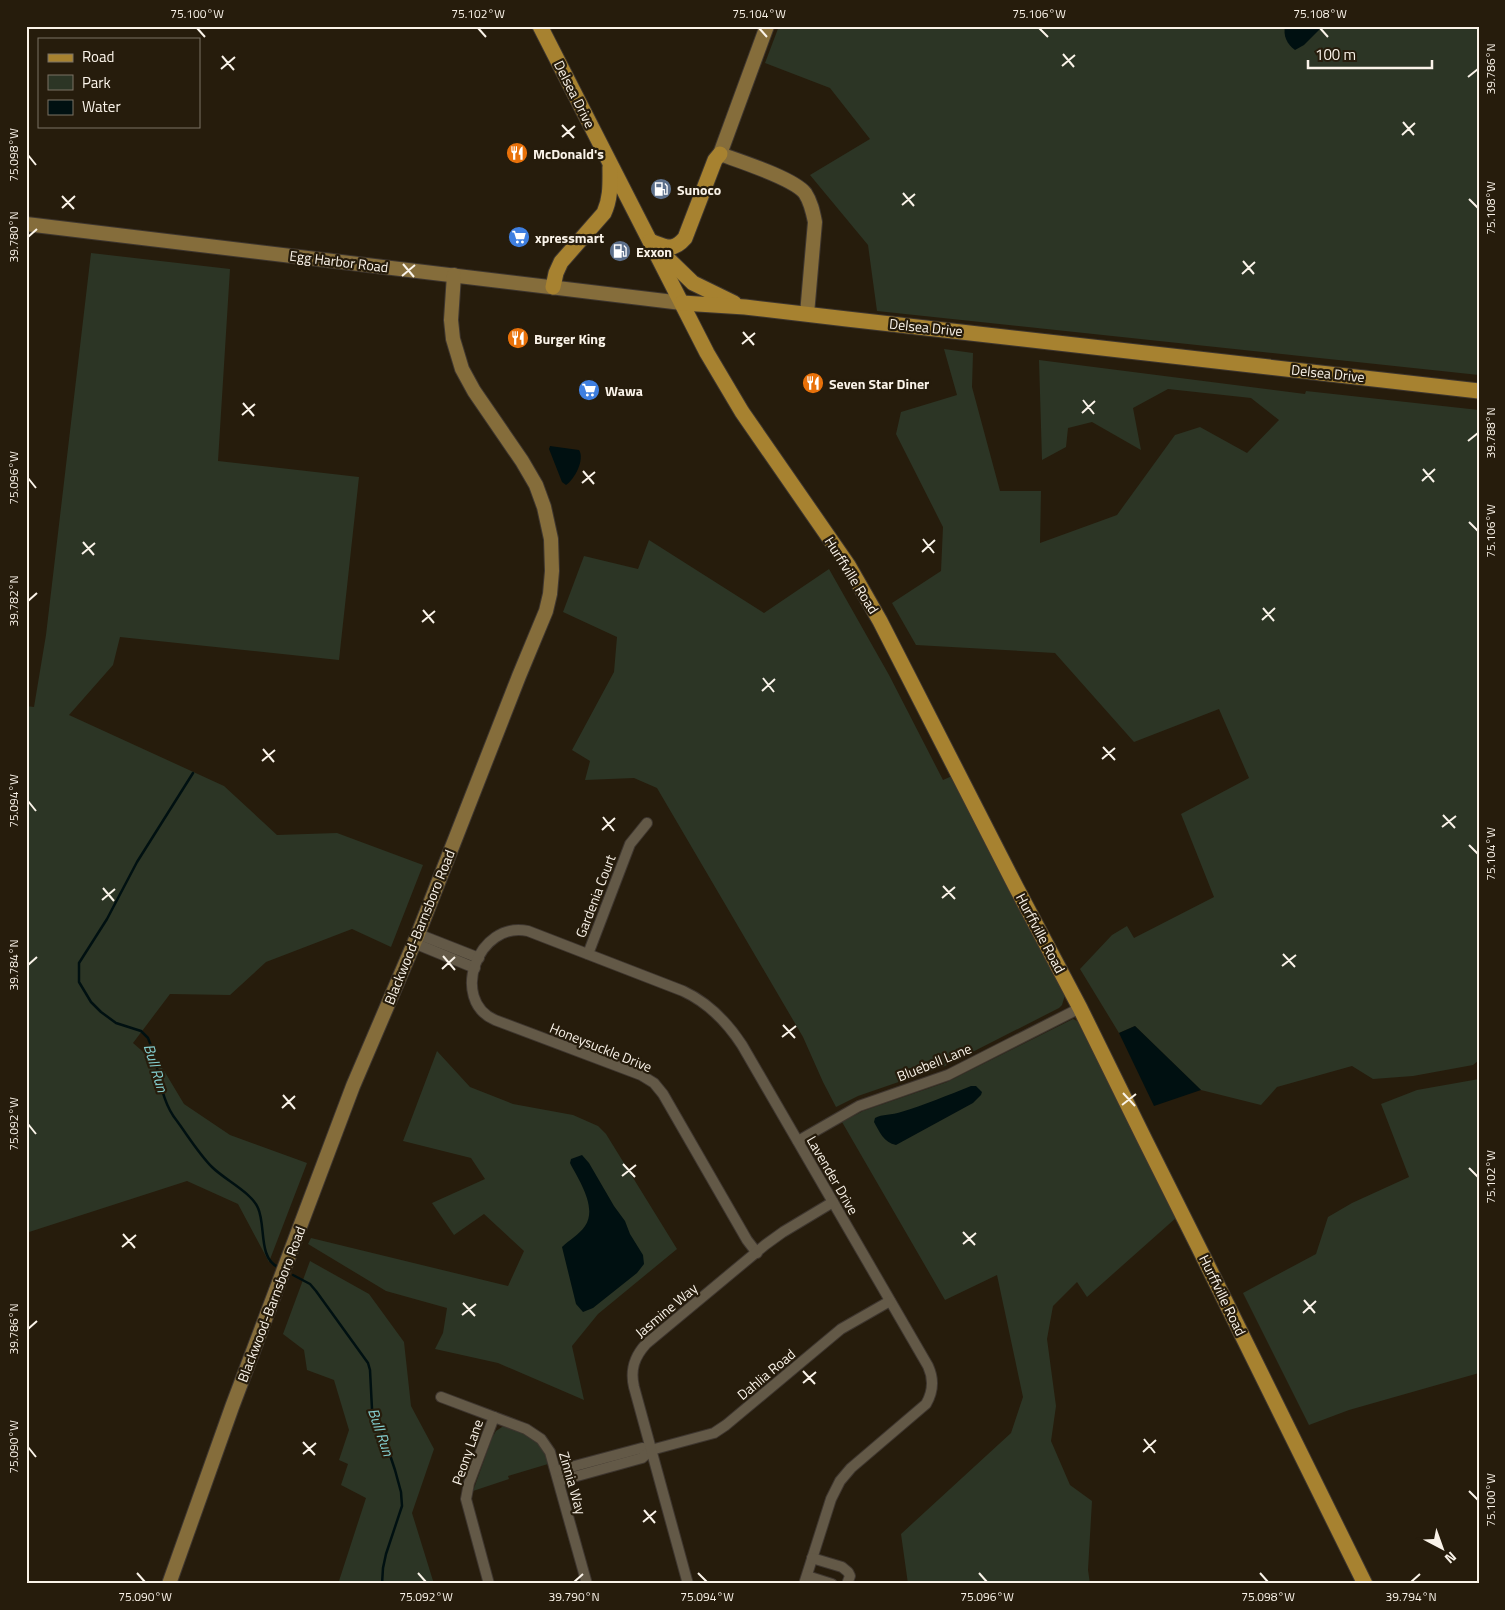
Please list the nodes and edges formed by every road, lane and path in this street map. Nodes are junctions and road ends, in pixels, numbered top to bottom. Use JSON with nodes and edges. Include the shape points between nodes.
{"nodes":[{"id":1,"x":540,"y":26,"type":"edge"},
{"id":2,"x":767,"y":26,"type":"edge"},
{"id":3,"x":720,"y":154,"type":"junction"},
{"id":4,"x":610,"y":163,"type":"junction"},
{"id":5,"x":26,"y":224,"type":"edge"},
{"id":6,"x":650,"y":242,"type":"junction"},
{"id":7,"x":454,"y":275,"type":"junction"},
{"id":8,"x":553,"y":288,"type":"junction"},
{"id":9,"x":682,"y":303,"type":"junction"},
{"id":10,"x":745,"y":307,"type":"junction"},
{"id":11,"x":807,"y":314,"type":"junction"},
{"id":12,"x":1479,"y":391,"type":"edge"},
{"id":13,"x":646,"y":823,"type":"dead end"},
{"id":14,"x":416,"y":938,"type":"junction"},
{"id":15,"x":588,"y":954,"type":"junction"},
{"id":16,"x":479,"y":958,"type":"junction"},
{"id":17,"x":475,"y":968,"type":"junction"},
{"id":18,"x":1080,"y":1008,"type":"junction"},
{"id":19,"x":798,"y":1140,"type":"junction"},
{"id":20,"x":833,"y":1202,"type":"junction"},
{"id":21,"x":756,"y":1253,"type":"junction"},
{"id":22,"x":890,"y":1301,"type":"junction"},
{"id":23,"x":441,"y":1397,"type":"dead end"},
{"id":24,"x":494,"y":1417,"type":"junction"},
{"id":25,"x":651,"y":1450,"type":"junction"},
{"id":26,"x":557,"y":1476,"type":"junction"},
{"id":27,"x":812,"y":1558,"type":"junction"},
{"id":28,"x":806,"y":1580,"type":"edge"},
{"id":29,"x":169,"y":1584,"type":"edge"},
{"id":30,"x":488,"y":1584,"type":"edge"},
{"id":31,"x":587,"y":1584,"type":"edge"},
{"id":32,"x":688,"y":1584,"type":"edge"},
{"id":33,"x":832,"y":1584,"type":"edge"},
{"id":34,"x":847,"y":1584,"type":"edge"},
{"id":35,"x":1365,"y":1584,"type":"edge"}],
"edges":[{"from":1,"to":4,"type":"main road","name":"Delsea Drive"},
{"from":2,"to":3,"type":"main road"},
{"from":3,"to":6,"type":"main road","via":[[682,242],[672,247]]},
{"from":3,"to":11,"type":"main road","via":[[788,181],[804,192],[815,222]]},
{"from":4,"to":6,"type":"main road","name":"Delsea Drive"},
{"from":4,"to":8,"type":"main road","via":[[610,193],[604,213],[560,262]]},
{"from":5,"to":7,"type":"main road","name":"Egg Harbor Road"},
{"from":6,"to":9,"type":"main road","name":"Delsea Drive"},
{"from":6,"to":10,"type":"main road","via":[[693,283]]},
{"from":7,"to":8,"type":"main road","name":"Egg Harbor Road"},
{"from":7,"to":14,"type":"main road","name":"Blackwood-Barnsboro Road","via":[[451,320],[462,370],[536,485],[551,539],[552,571],[546,611]]},
{"from":8,"to":9,"type":"main road","name":"Egg Harbor Road"},
{"from":9,"to":10,"type":"main road","name":"Delsea Drive"},
{"from":9,"to":18,"type":"main road","name":"Hurffville Road","via":[[738,406],[848,565],[880,620]]},
{"from":10,"to":11,"type":"main road","name":"Delsea Drive"},
{"from":11,"to":12,"type":"main road","name":"Delsea Drive"},
{"from":13,"to":15,"type":"street","name":"Gardenia Court","via":[[630,844]]},
{"from":14,"to":16,"type":"street"},
{"from":14,"to":17,"type":"street"},
{"from":14,"to":29,"type":"main road","name":"Blackwood-Barnsboro Road","via":[[350,1095]]},
{"from":15,"to":16,"type":"street","name":"Lavender Drive","via":[[528,931],[512,930],[490,940]]},
{"from":15,"to":19,"type":"street","name":"Lavender Drive","via":[[683,991],[715,1012],[742,1045]]},
{"from":16,"to":17,"type":"street","name":"Lavender Drive"},
{"from":17,"to":21,"type":"street","name":"Honeysuckle Drive","via":[[472,992],[487,1016],[641,1075],[656,1086]]},
{"from":18,"to":19,"type":"street","name":"Bluebell Lane","via":[[945,1076],[859,1106]]},
{"from":18,"to":35,"type":"main road","name":"Hurffville Road"},
{"from":19,"to":20,"type":"street","name":"Lavender Drive"},
{"from":20,"to":21,"type":"street","name":"Jasmine Way","via":[[783,1232]]},
{"from":20,"to":22,"type":"street","name":"Lavender Drive"},
{"from":21,"to":25,"type":"street","name":"Jasmine Way","via":[[638,1354],[632,1374]]},
{"from":22,"to":25,"type":"street","name":"Dahlia Road","via":[[841,1329],[718,1430]]},
{"from":22,"to":27,"type":"street","name":"Lavender Drive","via":[[930,1369],[931,1395],[923,1408],[840,1481]]},
{"from":23,"to":24,"type":"street","name":"Zinnia Way"},
{"from":24,"to":26,"type":"street","name":"Zinnia Way","via":[[538,1436],[548,1448]]},
{"from":24,"to":30,"type":"street","name":"Peony Lane","via":[[469,1483],[466,1500]]},
{"from":25,"to":26,"type":"street","name":"Dahlia Road","via":[[642,1448]]},
{"from":25,"to":32,"type":"street","name":"Jasmine Way"},
{"from":26,"to":31,"type":"street","name":"Zinnia Way"},
{"from":27,"to":28,"type":"street","name":"Lavender Drive"},
{"from":27,"to":34,"type":"street","via":[[846,1569],[850,1576]]},
{"from":28,"to":33,"type":"street"}]}
